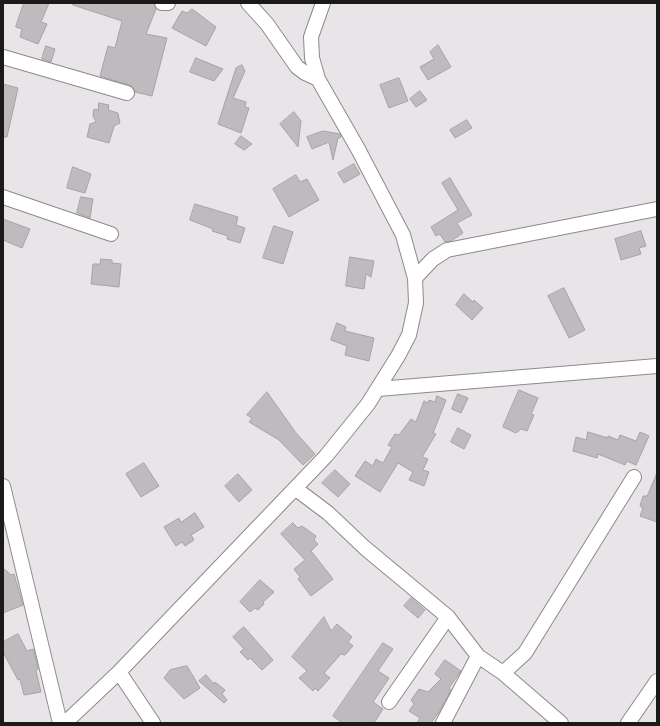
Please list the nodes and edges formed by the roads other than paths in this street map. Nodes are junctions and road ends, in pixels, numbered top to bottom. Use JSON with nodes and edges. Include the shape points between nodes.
{"nodes":[{"id":1,"x":162,"y":3,"type":"edge"},
{"id":2,"x":168,"y":3,"type":"edge"},
{"id":3,"x":248,"y":3,"type":"edge"},
{"id":4,"x":323,"y":3,"type":"edge"},
{"id":5,"x":3,"y":57,"type":"edge"},
{"id":6,"x":318,"y":79,"type":"junction"},
{"id":7,"x":127,"y":93,"type":"dead end"},
{"id":8,"x":3,"y":197,"type":"edge"},
{"id":9,"x":657,"y":209,"type":"edge"},
{"id":10,"x":111,"y":234,"type":"dead end"},
{"id":11,"x":415,"y":278,"type":"junction"},
{"id":12,"x":657,"y":366,"type":"edge"},
{"id":13,"x":378,"y":389,"type":"junction"},
{"id":14,"x":634,"y":477,"type":"dead end"},
{"id":15,"x":3,"y":486,"type":"edge"},
{"id":16,"x":296,"y":489,"type":"junction"},
{"id":17,"x":448,"y":617,"type":"junction"},
{"id":18,"x":478,"y":656,"type":"junction"},
{"id":19,"x":119,"y":672,"type":"junction"},
{"id":20,"x":503,"y":674,"type":"junction"},
{"id":21,"x":657,"y":681,"type":"edge"},
{"id":22,"x":389,"y":702,"type":"dead end"},
{"id":23,"x":60,"y":723,"type":"edge"},
{"id":24,"x":65,"y":723,"type":"edge"},
{"id":25,"x":153,"y":723,"type":"edge"},
{"id":26,"x":443,"y":723,"type":"edge"},
{"id":27,"x":561,"y":723,"type":"edge"},
{"id":28,"x":628,"y":723,"type":"edge"}],
"edges":[{"from":1,"to":2,"type":"street"},
{"from":3,"to":6,"type":"street","via":[[267,24],[297,67]]},
{"from":4,"to":6,"type":"street","via":[[311,37],[312,58]]},
{"from":5,"to":7,"type":"street"},
{"from":6,"to":11,"type":"street","via":[[403,235]]},
{"from":8,"to":10,"type":"street"},
{"from":9,"to":11,"type":"street","via":[[447,250],[433,259]]},
{"from":11,"to":13,"type":"street","via":[[416,303],[409,335]]},
{"from":12,"to":13,"type":"street"},
{"from":13,"to":16,"type":"street","via":[[326,456]]},
{"from":14,"to":20,"type":"street","via":[[525,653]]},
{"from":15,"to":23,"type":"street"},
{"from":16,"to":17,"type":"street","via":[[328,513],[365,548]]},
{"from":16,"to":19,"type":"street"},
{"from":17,"to":18,"type":"street"},
{"from":17,"to":22,"type":"street"},
{"from":18,"to":20,"type":"street"},
{"from":18,"to":26,"type":"street"},
{"from":19,"to":24,"type":"street"},
{"from":19,"to":25,"type":"street"},
{"from":20,"to":27,"type":"street"},
{"from":21,"to":28,"type":"street"}]}
